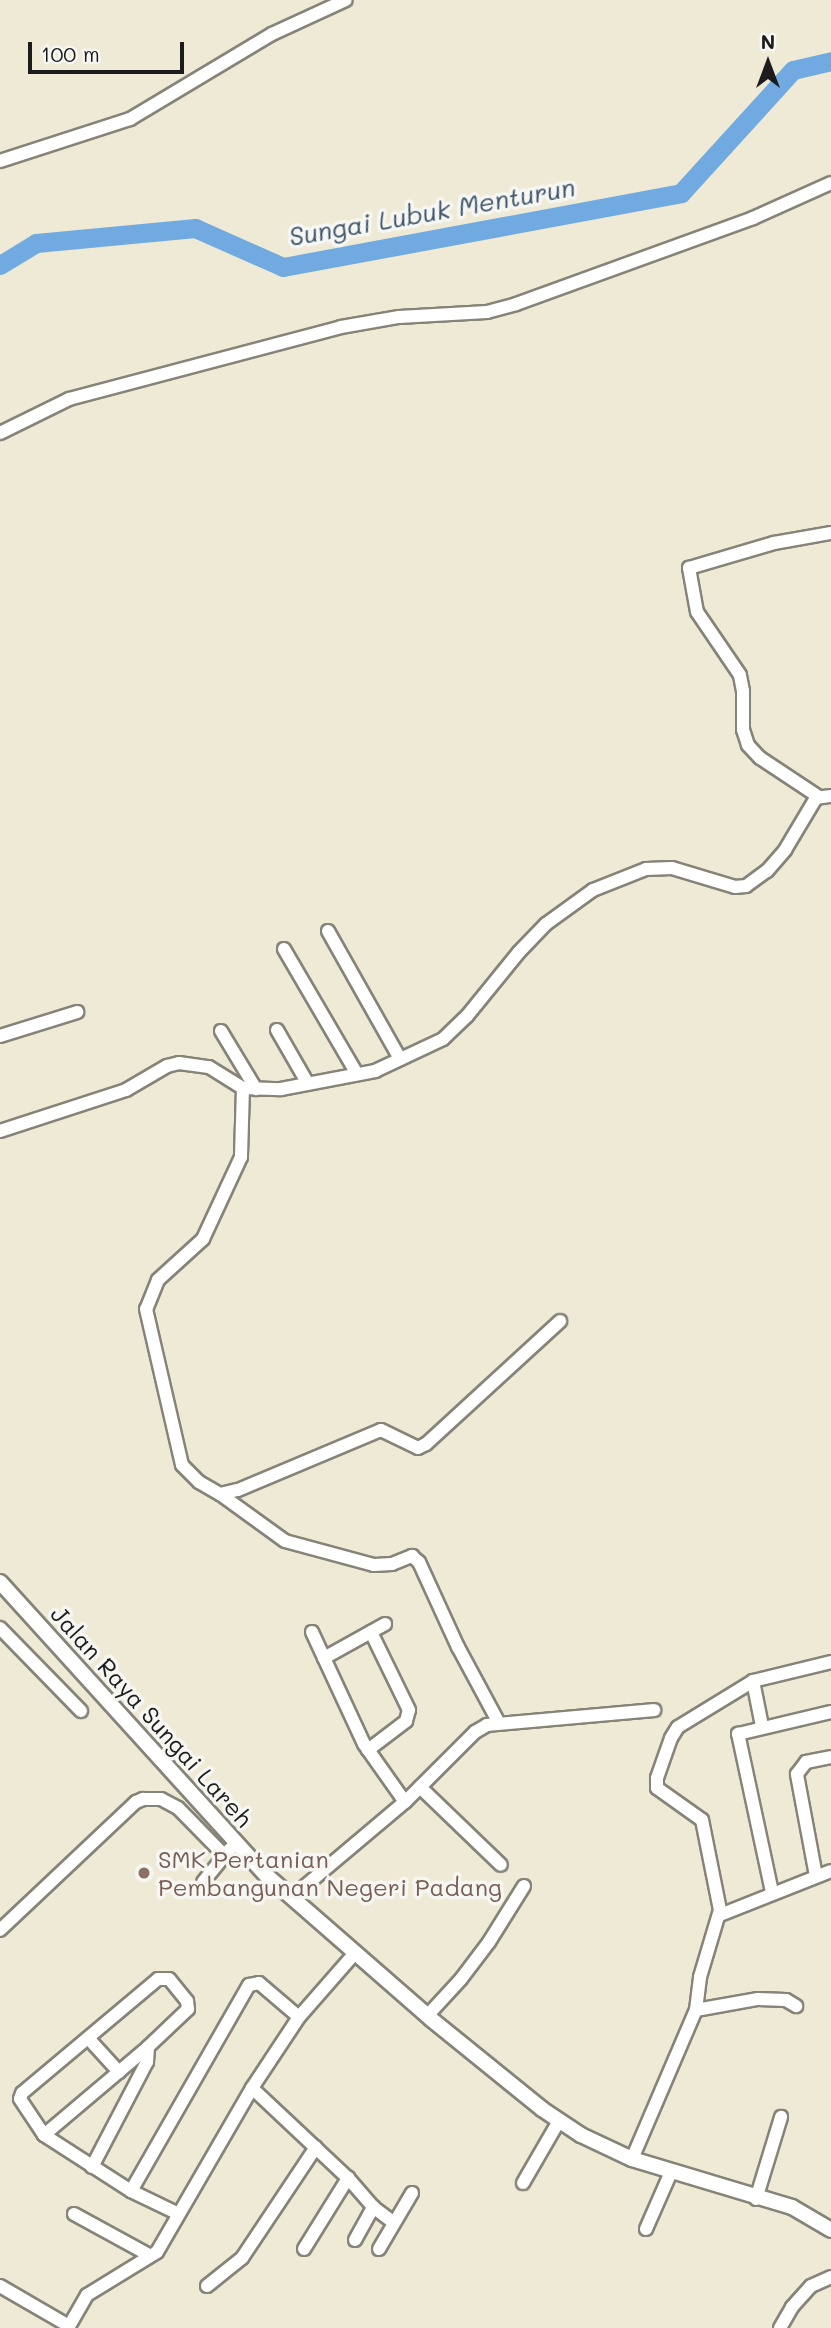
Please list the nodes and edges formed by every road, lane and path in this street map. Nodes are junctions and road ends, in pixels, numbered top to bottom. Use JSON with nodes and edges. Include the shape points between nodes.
{"nodes":[{"id":1,"x":346,"y":0,"type":"edge"},
{"id":2,"x":0,"y":161,"type":"edge"},
{"id":3,"x":831,"y":183,"type":"edge"},
{"id":4,"x":0,"y":433,"type":"edge"},
{"id":5,"x":831,"y":533,"type":"edge"},
{"id":6,"x":822,"y":797,"type":"edge"},
{"id":7,"x":328,"y":931,"type":"dead end"},
{"id":8,"x":285,"y":949,"type":"dead end"},
{"id":9,"x":77,"y":1012,"type":"dead end"},
{"id":10,"x":277,"y":1030,"type":"dead end"},
{"id":11,"x":221,"y":1031,"type":"dead end"},
{"id":12,"x":0,"y":1036,"type":"edge"},
{"id":13,"x":400,"y":1059,"type":"junction"},
{"id":14,"x":357,"y":1074,"type":"junction"},
{"id":15,"x":308,"y":1084,"type":"junction"},
{"id":16,"x":249,"y":1088,"type":"junction"},
{"id":17,"x":0,"y":1131,"type":"edge"},
{"id":18,"x":560,"y":1321,"type":"dead end"},
{"id":19,"x":220,"y":1494,"type":"junction"},
{"id":20,"x":0,"y":1582,"type":"edge"},
{"id":21,"x":385,"y":1624,"type":"dead end"},
{"id":22,"x":0,"y":1628,"type":"edge"},
{"id":23,"x":312,"y":1632,"type":"dead end"},
{"id":24,"x":371,"y":1632,"type":"junction"},
{"id":25,"x":324,"y":1658,"type":"junction"},
{"id":26,"x":831,"y":1662,"type":"edge"},
{"id":27,"x":753,"y":1681,"type":"junction"},
{"id":28,"x":654,"y":1710,"type":"dead end"},
{"id":29,"x":81,"y":1711,"type":"dead end"},
{"id":30,"x":831,"y":1712,"type":"edge"},
{"id":31,"x":499,"y":1723,"type":"junction"},
{"id":32,"x":762,"y":1726,"type":"junction"},
{"id":33,"x":368,"y":1750,"type":"junction"},
{"id":34,"x":831,"y":1757,"type":"edge"},
{"id":35,"x":420,"y":1787,"type":"junction"},
{"id":36,"x":405,"y":1802,"type":"junction"},
{"id":37,"x":236,"y":1844,"type":"junction"},
{"id":38,"x":224,"y":1855,"type":"junction"},
{"id":39,"x":500,"y":1865,"type":"dead end"},
{"id":40,"x":831,"y":1871,"type":"edge"},
{"id":41,"x":816,"y":1876,"type":"junction"},
{"id":42,"x":203,"y":1882,"type":"dead end"},
{"id":43,"x":524,"y":1886,"type":"dead end"},
{"id":44,"x":772,"y":1892,"type":"junction"},
{"id":45,"x":292,"y":1897,"type":"junction"},
{"id":46,"x":720,"y":1915,"type":"junction"},
{"id":47,"x":0,"y":1930,"type":"edge"},
{"id":48,"x":356,"y":1952,"type":"junction"},
{"id":49,"x":796,"y":2006,"type":"dead end"},
{"id":50,"x":696,"y":2010,"type":"junction"},
{"id":51,"x":427,"y":2016,"type":"junction"},
{"id":52,"x":299,"y":2017,"type":"junction"},
{"id":53,"x":88,"y":2038,"type":"junction"},
{"id":54,"x":148,"y":2047,"type":"junction"},
{"id":55,"x":119,"y":2072,"type":"junction"},
{"id":56,"x":253,"y":2088,"type":"junction"},
{"id":57,"x":781,"y":2117,"type":"dead end"},
{"id":58,"x":559,"y":2121,"type":"junction"},
{"id":59,"x":44,"y":2135,"type":"junction"},
{"id":60,"x":316,"y":2147,"type":"junction"},
{"id":61,"x":632,"y":2159,"type":"junction"},
{"id":62,"x":92,"y":2167,"type":"junction"},
{"id":63,"x":671,"y":2172,"type":"junction"},
{"id":64,"x":348,"y":2178,"type":"junction"},
{"id":65,"x":523,"y":2183,"type":"dead end"},
{"id":66,"x":131,"y":2191,"type":"junction"},
{"id":67,"x":412,"y":2193,"type":"dead end"},
{"id":68,"x":756,"y":2199,"type":"junction"},
{"id":69,"x":373,"y":2207,"type":"junction"},
{"id":70,"x":177,"y":2213,"type":"junction"},
{"id":71,"x":74,"y":2214,"type":"dead end"},
{"id":72,"x":394,"y":2223,"type":"junction"},
{"id":73,"x":646,"y":2229,"type":"dead end"},
{"id":74,"x":831,"y":2231,"type":"edge"},
{"id":75,"x":355,"y":2241,"type":"dead end"},
{"id":76,"x":303,"y":2249,"type":"dead end"},
{"id":77,"x":379,"y":2249,"type":"dead end"},
{"id":78,"x":149,"y":2255,"type":"junction"},
{"id":79,"x":831,"y":2277,"type":"edge"},
{"id":80,"x":0,"y":2286,"type":"edge"},
{"id":81,"x":207,"y":2286,"type":"dead end"},
{"id":82,"x":69,"y":2327,"type":"edge"},
{"id":83,"x":780,"y":2328,"type":"edge"}],
"edges":[{"from":1,"to":2,"type":"street","via":[[272,34],[130,120]]},
{"from":3,"to":4,"type":"street","via":[[753,218],[516,304],[467,315],[399,317],[341,327],[69,399]]},
{"from":5,"to":6,"type":"street","via":[[774,543],[689,568],[697,612],[740,675],[748,746]]},
{"from":6,"to":13,"type":"street","via":[[804,816],[785,850],[746,886],[735,887],[672,868],[646,869],[593,890],[546,924],[443,1038]]},
{"from":7,"to":13,"type":"street"},
{"from":8,"to":14,"type":"street"},
{"from":9,"to":12,"type":"street"},
{"from":10,"to":15,"type":"street"},
{"from":11,"to":16,"type":"street"},
{"from":13,"to":14,"type":"street"},
{"from":14,"to":15,"type":"street"},
{"from":15,"to":16,"type":"street"},
{"from":16,"to":17,"type":"street","via":[[209,1067],[179,1063],[126,1090]]},
{"from":16,"to":19,"type":"street","via":[[241,1157],[203,1239],[158,1280],[146,1309],[182,1465]]},
{"from":18,"to":19,"type":"street","via":[[426,1444],[414,1448],[381,1430]]},
{"from":19,"to":31,"type":"street","via":[[285,1541],[374,1565],[412,1556]]},
{"from":20,"to":37,"type":"street","name":"Jalan Raya Sungai Lareh"},
{"from":21,"to":24,"type":"street"},
{"from":22,"to":29,"type":"street"},
{"from":23,"to":25,"type":"street"},
{"from":24,"to":25,"type":"street"},
{"from":24,"to":33,"type":"street","via":[[409,1710],[406,1721]]},
{"from":25,"to":33,"type":"street"},
{"from":26,"to":27,"type":"street"},
{"from":27,"to":32,"type":"street"},
{"from":27,"to":46,"type":"street","via":[[678,1727],[656,1783],[660,1791],[702,1820]]},
{"from":28,"to":31,"type":"street"},
{"from":30,"to":32,"type":"street"},
{"from":31,"to":35,"type":"street","via":[[475,1732]]},
{"from":32,"to":44,"type":"street","via":[[742,1731],[737,1739]]},
{"from":33,"to":36,"type":"street"},
{"from":34,"to":41,"type":"street","via":[[806,1762],[797,1774]]},
{"from":35,"to":36,"type":"street"},
{"from":35,"to":39,"type":"street"},
{"from":36,"to":45,"type":"street"},
{"from":37,"to":38,"type":"street"},
{"from":37,"to":45,"type":"street","name":"Jalan Raya Sungai Lareh"},
{"from":38,"to":42,"type":"street"},
{"from":38,"to":47,"type":"street","via":[[178,1808],[161,1799],[143,1799]]},
{"from":40,"to":41,"type":"street"},
{"from":41,"to":44,"type":"street"},
{"from":43,"to":51,"type":"street","via":[[489,1942]]},
{"from":44,"to":46,"type":"street"},
{"from":45,"to":48,"type":"street","name":"Jalan Raya Sungai Lareh"},
{"from":46,"to":50,"type":"street","via":[[700,1977]]},
{"from":48,"to":51,"type":"street","name":"Jalan Raya Sungai Lareh"},
{"from":48,"to":52,"type":"street"},
{"from":49,"to":50,"type":"street","via":[[786,2000],[758,1999]]},
{"from":50,"to":61,"type":"street"},
{"from":51,"to":58,"type":"street","name":"Jalan Raya Sungai Lareh"},
{"from":52,"to":56,"type":"street"},
{"from":52,"to":66,"type":"street","via":[[259,1983],[249,1985]]},
{"from":53,"to":54,"type":"street","via":[[158,1979],[165,1978],[188,2007]]},
{"from":53,"to":55,"type":"street"},
{"from":53,"to":59,"type":"street","via":[[22,2094],[20,2102]]},
{"from":54,"to":55,"type":"street"},
{"from":54,"to":62,"type":"street","via":[[147,2062]]},
{"from":55,"to":59,"type":"street"},
{"from":56,"to":60,"type":"street"},
{"from":56,"to":70,"type":"street"},
{"from":57,"to":68,"type":"street"},
{"from":58,"to":61,"type":"street","name":"Jalan Raya Sungai Lareh"},
{"from":58,"to":65,"type":"street"},
{"from":59,"to":62,"type":"street"},
{"from":60,"to":64,"type":"street"},
{"from":60,"to":81,"type":"street","via":[[242,2258]]},
{"from":61,"to":63,"type":"street","name":"Jalan Raya Sungai Lareh"},
{"from":62,"to":66,"type":"street"},
{"from":63,"to":68,"type":"street","name":"Jalan Raya Sungai Lareh"},
{"from":63,"to":73,"type":"street"},
{"from":64,"to":69,"type":"street"},
{"from":64,"to":76,"type":"street"},
{"from":66,"to":70,"type":"street"},
{"from":67,"to":72,"type":"street"},
{"from":68,"to":74,"type":"street","name":"Jalan Raya Sungai Lareh","via":[[792,2207]]},
{"from":69,"to":72,"type":"street"},
{"from":69,"to":75,"type":"street"},
{"from":70,"to":78,"type":"street","via":[[157,2252]]},
{"from":71,"to":78,"type":"street"},
{"from":72,"to":77,"type":"street"},
{"from":78,"to":82,"type":"street","via":[[87,2295]]},
{"from":79,"to":83,"type":"street","via":[[811,2286]]},
{"from":80,"to":82,"type":"street"}]}
